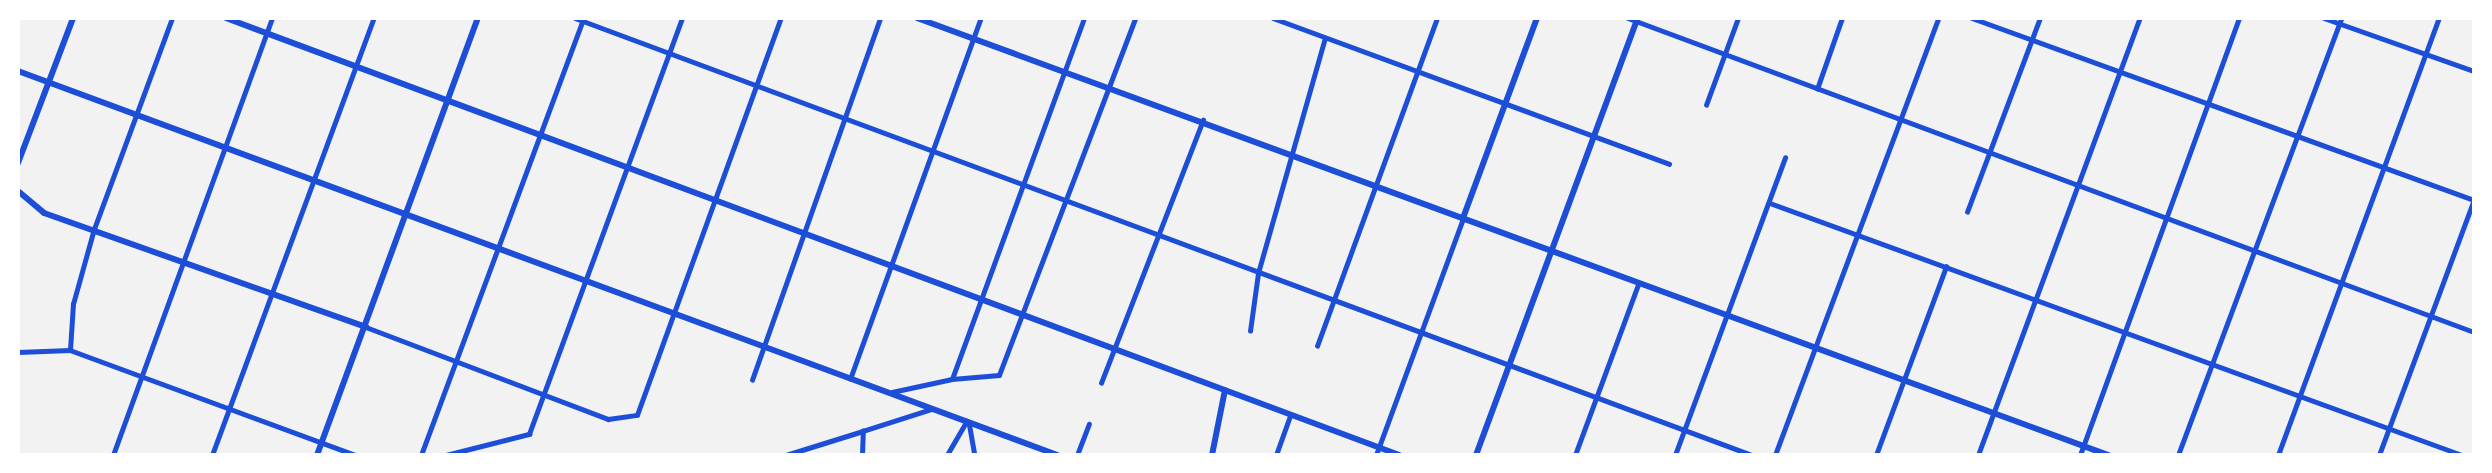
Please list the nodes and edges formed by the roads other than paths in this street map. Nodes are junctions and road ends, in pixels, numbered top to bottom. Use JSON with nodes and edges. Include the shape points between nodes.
{"nodes":[{"id":1,"x":73,"y":18,"type":"edge"},
{"id":2,"x":172,"y":18,"type":"edge"},
{"id":3,"x":226,"y":18,"type":"edge"},
{"id":4,"x":272,"y":18,"type":"edge"},
{"id":5,"x":374,"y":18,"type":"edge"},
{"id":6,"x":478,"y":18,"type":"edge"},
{"id":7,"x":575,"y":18,"type":"edge"},
{"id":8,"x":682,"y":18,"type":"edge"},
{"id":9,"x":781,"y":18,"type":"edge"},
{"id":10,"x":880,"y":18,"type":"edge"},
{"id":11,"x":917,"y":18,"type":"edge"},
{"id":12,"x":981,"y":18,"type":"edge"},
{"id":13,"x":1084,"y":18,"type":"edge"},
{"id":14,"x":1135,"y":18,"type":"edge"},
{"id":15,"x":1273,"y":18,"type":"edge"},
{"id":16,"x":1437,"y":18,"type":"edge"},
{"id":17,"x":1537,"y":18,"type":"edge"},
{"id":18,"x":1628,"y":18,"type":"edge"},
{"id":19,"x":1738,"y":18,"type":"edge"},
{"id":20,"x":1842,"y":18,"type":"edge"},
{"id":21,"x":1938,"y":18,"type":"edge"},
{"id":22,"x":1972,"y":18,"type":"edge"},
{"id":23,"x":2040,"y":18,"type":"edge"},
{"id":24,"x":2140,"y":18,"type":"edge"},
{"id":25,"x":2239,"y":18,"type":"edge"},
{"id":26,"x":2324,"y":18,"type":"edge"},
{"id":27,"x":2439,"y":18,"type":"edge"},
{"id":28,"x":582,"y":19,"type":"edge"},
{"id":29,"x":1638,"y":20,"type":"edge"},
{"id":30,"x":2340,"y":21,"type":"edge"},
{"id":31,"x":267,"y":32,"type":"junction"},
{"id":32,"x":1324,"y":38,"type":"junction"},
{"id":33,"x":973,"y":39,"type":"junction"},
{"id":34,"x":2032,"y":42,"type":"junction"},
{"id":35,"x":670,"y":52,"type":"junction"},
{"id":36,"x":1725,"y":53,"type":"junction"},
{"id":37,"x":2427,"y":57,"type":"junction"},
{"id":38,"x":357,"y":68,"type":"junction"},
{"id":39,"x":1066,"y":70,"type":"junction"},
{"id":40,"x":1418,"y":70,"type":"junction"},
{"id":41,"x":18,"y":71,"type":"edge"},
{"id":42,"x":2474,"y":71,"type":"edge"},
{"id":43,"x":2119,"y":73,"type":"junction"},
{"id":44,"x":49,"y":82,"type":"junction"},
{"id":45,"x":759,"y":85,"type":"junction"},
{"id":46,"x":1108,"y":87,"type":"junction"},
{"id":47,"x":1817,"y":89,"type":"junction"},
{"id":48,"x":447,"y":100,"type":"junction"},
{"id":49,"x":1507,"y":103,"type":"junction"},
{"id":50,"x":1706,"y":105,"type":"dead end"},
{"id":51,"x":2208,"y":105,"type":"junction"},
{"id":52,"x":136,"y":114,"type":"junction"},
{"id":53,"x":844,"y":118,"type":"junction"},
{"id":54,"x":1901,"y":119,"type":"junction"},
{"id":55,"x":1203,"y":120,"type":"junction"},
{"id":56,"x":540,"y":134,"type":"junction"},
{"id":57,"x":1597,"y":136,"type":"junction"},
{"id":58,"x":2296,"y":138,"type":"junction"},
{"id":59,"x":226,"y":148,"type":"junction"},
{"id":60,"x":935,"y":152,"type":"junction"},
{"id":61,"x":1292,"y":153,"type":"junction"},
{"id":62,"x":1988,"y":153,"type":"junction"},
{"id":63,"x":1785,"y":158,"type":"dead end"},
{"id":64,"x":18,"y":163,"type":"edge"},
{"id":65,"x":1670,"y":164,"type":"dead end"},
{"id":66,"x":627,"y":165,"type":"junction"},
{"id":67,"x":2384,"y":169,"type":"junction"},
{"id":68,"x":316,"y":180,"type":"junction"},
{"id":69,"x":1025,"y":183,"type":"junction"},
{"id":70,"x":1376,"y":185,"type":"junction"},
{"id":71,"x":2079,"y":186,"type":"junction"},
{"id":72,"x":18,"y":191,"type":"edge"},
{"id":73,"x":1066,"y":197,"type":"junction"},
{"id":74,"x":716,"y":199,"type":"junction"},
{"id":75,"x":2474,"y":200,"type":"edge"},
{"id":76,"x":1770,"y":203,"type":"junction"},
{"id":77,"x":1967,"y":212,"type":"dead end"},
{"id":78,"x":403,"y":214,"type":"junction"},
{"id":79,"x":1463,"y":218,"type":"junction"},
{"id":80,"x":2167,"y":219,"type":"junction"},
{"id":81,"x":94,"y":229,"type":"junction"},
{"id":82,"x":1156,"y":232,"type":"junction"},
{"id":83,"x":804,"y":233,"type":"junction"},
{"id":84,"x":1857,"y":235,"type":"junction"},
{"id":85,"x":495,"y":247,"type":"junction"},
{"id":86,"x":2253,"y":251,"type":"junction"},
{"id":87,"x":1553,"y":252,"type":"junction"},
{"id":88,"x":185,"y":260,"type":"junction"},
{"id":89,"x":891,"y":263,"type":"junction"},
{"id":90,"x":1946,"y":267,"type":"junction"},
{"id":91,"x":1258,"y":273,"type":"junction"},
{"id":92,"x":586,"y":279,"type":"junction"},
{"id":93,"x":2344,"y":284,"type":"junction"},
{"id":94,"x":1638,"y":285,"type":"junction"},
{"id":95,"x":276,"y":294,"type":"junction"},
{"id":96,"x":983,"y":296,"type":"junction"},
{"id":97,"x":2036,"y":298,"type":"junction"},
{"id":98,"x":1334,"y":300,"type":"junction"},
{"id":99,"x":1024,"y":311,"type":"junction"},
{"id":100,"x":672,"y":314,"type":"junction"},
{"id":101,"x":2432,"y":316,"type":"junction"},
{"id":102,"x":1726,"y":317,"type":"junction"},
{"id":103,"x":366,"y":327,"type":"junction"},
{"id":104,"x":1250,"y":331,"type":"dead end"},
{"id":105,"x":2124,"y":331,"type":"junction"},
{"id":106,"x":2474,"y":332,"type":"edge"},
{"id":107,"x":1421,"y":333,"type":"junction"},
{"id":108,"x":764,"y":346,"type":"junction"},
{"id":109,"x":1115,"y":346,"type":"junction"},
{"id":110,"x":1317,"y":346,"type":"dead end"},
{"id":111,"x":1816,"y":348,"type":"junction"},
{"id":112,"x":70,"y":350,"type":"junction"},
{"id":113,"x":18,"y":352,"type":"edge"},
{"id":114,"x":453,"y":358,"type":"junction"},
{"id":115,"x":2214,"y":364,"type":"junction"},
{"id":116,"x":1510,"y":366,"type":"junction"},
{"id":117,"x":142,"y":376,"type":"junction"},
{"id":118,"x":952,"y":379,"type":"junction"},
{"id":119,"x":752,"y":380,"type":"dead end"},
{"id":120,"x":850,"y":380,"type":"junction"},
{"id":121,"x":1904,"y":380,"type":"junction"},
{"id":122,"x":1101,"y":383,"type":"dead end"},
{"id":123,"x":1225,"y":390,"type":"junction"},
{"id":124,"x":542,"y":392,"type":"junction"},
{"id":125,"x":892,"y":392,"type":"junction"},
{"id":126,"x":2301,"y":395,"type":"junction"},
{"id":127,"x":1597,"y":397,"type":"junction"},
{"id":128,"x":229,"y":408,"type":"junction"},
{"id":129,"x":933,"y":408,"type":"junction"},
{"id":130,"x":1994,"y":411,"type":"junction"},
{"id":131,"x":1290,"y":416,"type":"junction"},
{"id":132,"x":968,"y":422,"type":"junction"},
{"id":133,"x":1089,"y":424,"type":"dead end"},
{"id":134,"x":2388,"y":428,"type":"junction"},
{"id":135,"x":1684,"y":429,"type":"junction"},
{"id":136,"x":863,"y":431,"type":"junction"},
{"id":137,"x":322,"y":442,"type":"junction"},
{"id":138,"x":2084,"y":445,"type":"junction"},
{"id":139,"x":1378,"y":447,"type":"junction"},
{"id":140,"x":113,"y":455,"type":"edge"},
{"id":141,"x":212,"y":455,"type":"edge"},
{"id":142,"x":318,"y":455,"type":"edge"},
{"id":143,"x":355,"y":455,"type":"edge"},
{"id":144,"x":421,"y":455,"type":"edge"},
{"id":145,"x":446,"y":455,"type":"edge"},
{"id":146,"x":786,"y":455,"type":"edge"},
{"id":147,"x":862,"y":455,"type":"edge"},
{"id":148,"x":947,"y":455,"type":"edge"},
{"id":149,"x":975,"y":455,"type":"edge"},
{"id":150,"x":1057,"y":455,"type":"edge"},
{"id":151,"x":1077,"y":455,"type":"edge"},
{"id":152,"x":1212,"y":455,"type":"edge"},
{"id":153,"x":1276,"y":455,"type":"edge"},
{"id":154,"x":1376,"y":455,"type":"edge"},
{"id":155,"x":1399,"y":455,"type":"edge"},
{"id":156,"x":1476,"y":455,"type":"edge"},
{"id":157,"x":1575,"y":455,"type":"edge"},
{"id":158,"x":1675,"y":455,"type":"edge"},
{"id":159,"x":1752,"y":455,"type":"edge"},
{"id":160,"x":1775,"y":455,"type":"edge"},
{"id":161,"x":1876,"y":455,"type":"edge"},
{"id":162,"x":1978,"y":455,"type":"edge"},
{"id":163,"x":2080,"y":455,"type":"edge"},
{"id":164,"x":2108,"y":455,"type":"edge"},
{"id":165,"x":2178,"y":455,"type":"edge"},
{"id":166,"x":2278,"y":455,"type":"edge"},
{"id":167,"x":2379,"y":455,"type":"edge"},
{"id":168,"x":2462,"y":455,"type":"edge"}],
"edges":[{"from":1,"to":44,"type":"street"},
{"from":2,"to":52,"type":"street"},
{"from":3,"to":31,"type":"street"},
{"from":4,"to":31,"type":"street"},
{"from":5,"to":38,"type":"street"},
{"from":6,"to":48,"type":"street"},
{"from":7,"to":28,"type":"street"},
{"from":8,"to":35,"type":"street"},
{"from":9,"to":45,"type":"street"},
{"from":10,"to":53,"type":"street"},
{"from":11,"to":33,"type":"street"},
{"from":12,"to":33,"type":"street"},
{"from":13,"to":39,"type":"street"},
{"from":14,"to":46,"type":"street"},
{"from":15,"to":32,"type":"street"},
{"from":16,"to":40,"type":"street"},
{"from":17,"to":49,"type":"street"},
{"from":18,"to":29,"type":"street"},
{"from":19,"to":36,"type":"street"},
{"from":20,"to":47,"type":"street"},
{"from":21,"to":54,"type":"street"},
{"from":22,"to":34,"type":"street"},
{"from":23,"to":34,"type":"street"},
{"from":24,"to":43,"type":"street"},
{"from":25,"to":51,"type":"street"},
{"from":26,"to":30,"type":"street"},
{"from":27,"to":37,"type":"street"},
{"from":28,"to":35,"type":"street"},
{"from":28,"to":56,"type":"street"},
{"from":29,"to":36,"type":"street"},
{"from":29,"to":57,"type":"street"},
{"from":30,"to":37,"type":"street"},
{"from":30,"to":58,"type":"street"},
{"from":31,"to":38,"type":"street"},
{"from":31,"to":59,"type":"street"},
{"from":32,"to":40,"type":"street"},
{"from":32,"to":61,"type":"street"},
{"from":33,"to":39,"type":"street"},
{"from":33,"to":60,"type":"street"},
{"from":34,"to":43,"type":"street"},
{"from":34,"to":62,"type":"street"},
{"from":35,"to":45,"type":"street"},
{"from":35,"to":66,"type":"street"},
{"from":36,"to":47,"type":"street"},
{"from":36,"to":50,"type":"street"},
{"from":37,"to":42,"type":"street"},
{"from":37,"to":67,"type":"street"},
{"from":38,"to":48,"type":"street"},
{"from":38,"to":68,"type":"street"},
{"from":39,"to":46,"type":"street"},
{"from":39,"to":69,"type":"street"},
{"from":40,"to":49,"type":"street"},
{"from":40,"to":70,"type":"street"},
{"from":41,"to":44,"type":"street"},
{"from":43,"to":51,"type":"street"},
{"from":43,"to":71,"type":"street"},
{"from":44,"to":52,"type":"street"},
{"from":44,"to":64,"type":"street"},
{"from":45,"to":53,"type":"street"},
{"from":45,"to":74,"type":"street"},
{"from":46,"to":55,"type":"street"},
{"from":46,"to":73,"type":"street"},
{"from":47,"to":54,"type":"street"},
{"from":48,"to":56,"type":"street"},
{"from":48,"to":78,"type":"street"},
{"from":49,"to":57,"type":"street"},
{"from":49,"to":79,"type":"street"},
{"from":51,"to":58,"type":"street"},
{"from":51,"to":80,"type":"street"},
{"from":52,"to":59,"type":"street"},
{"from":52,"to":81,"type":"street"},
{"from":53,"to":60,"type":"street"},
{"from":53,"to":83,"type":"street"},
{"from":54,"to":62,"type":"street"},
{"from":54,"to":84,"type":"street"},
{"from":55,"to":61,"type":"street"},
{"from":55,"to":82,"type":"street"},
{"from":56,"to":66,"type":"street"},
{"from":56,"to":85,"type":"street"},
{"from":57,"to":65,"type":"street"},
{"from":57,"to":87,"type":"street"},
{"from":58,"to":67,"type":"street"},
{"from":58,"to":86,"type":"street"},
{"from":59,"to":68,"type":"street"},
{"from":59,"to":88,"type":"street"},
{"from":60,"to":69,"type":"street"},
{"from":60,"to":89,"type":"street"},
{"from":61,"to":70,"type":"street"},
{"from":61,"to":91,"type":"street"},
{"from":62,"to":71,"type":"street"},
{"from":62,"to":77,"type":"street"},
{"from":63,"to":76,"type":"street"},
{"from":66,"to":74,"type":"street"},
{"from":66,"to":92,"type":"street"},
{"from":67,"to":75,"type":"street"},
{"from":67,"to":93,"type":"street"},
{"from":68,"to":78,"type":"street"},
{"from":68,"to":95,"type":"street"},
{"from":69,"to":73,"type":"street"},
{"from":69,"to":96,"type":"street"},
{"from":70,"to":79,"type":"street"},
{"from":70,"to":98,"type":"street"},
{"from":71,"to":80,"type":"street"},
{"from":71,"to":97,"type":"street"},
{"from":72,"to":81,"type":"street","via":[[44,213]]},
{"from":73,"to":82,"type":"street"},
{"from":73,"to":99,"type":"street"},
{"from":74,"to":83,"type":"street"},
{"from":74,"to":100,"type":"street"},
{"from":75,"to":101,"type":"street"},
{"from":76,"to":84,"type":"street"},
{"from":76,"to":102,"type":"street"},
{"from":78,"to":85,"type":"street"},
{"from":78,"to":103,"type":"street"},
{"from":79,"to":87,"type":"street"},
{"from":79,"to":107,"type":"street"},
{"from":80,"to":86,"type":"street"},
{"from":80,"to":105,"type":"street"},
{"from":81,"to":88,"type":"street"},
{"from":81,"to":112,"type":"street","via":[[73,304]]},
{"from":82,"to":91,"type":"street"},
{"from":82,"to":109,"type":"street"},
{"from":83,"to":89,"type":"street"},
{"from":83,"to":108,"type":"street"},
{"from":84,"to":90,"type":"street"},
{"from":84,"to":111,"type":"street"},
{"from":85,"to":92,"type":"street"},
{"from":85,"to":114,"type":"street"},
{"from":86,"to":93,"type":"street"},
{"from":86,"to":115,"type":"street"},
{"from":87,"to":94,"type":"street"},
{"from":87,"to":116,"type":"street"},
{"from":88,"to":95,"type":"street"},
{"from":88,"to":117,"type":"street"},
{"from":89,"to":96,"type":"street"},
{"from":89,"to":120,"type":"street"},
{"from":90,"to":97,"type":"street"},
{"from":90,"to":121,"type":"street"},
{"from":91,"to":98,"type":"street"},
{"from":91,"to":104,"type":"street"},
{"from":92,"to":100,"type":"street"},
{"from":92,"to":124,"type":"street"},
{"from":93,"to":101,"type":"street"},
{"from":93,"to":126,"type":"street"},
{"from":94,"to":102,"type":"street"},
{"from":94,"to":127,"type":"street"},
{"from":95,"to":103,"type":"street"},
{"from":95,"to":128,"type":"street"},
{"from":96,"to":99,"type":"street"},
{"from":96,"to":118,"type":"street"},
{"from":97,"to":105,"type":"street"},
{"from":97,"to":130,"type":"street"},
{"from":98,"to":107,"type":"street"},
{"from":98,"to":110,"type":"street"},
{"from":99,"to":109,"type":"street"},
{"from":99,"to":118,"type":"street","via":[[999,375]]},
{"from":100,"to":108,"type":"street"},
{"from":100,"to":124,"type":"street","via":[[637,415],[608,419]]},
{"from":101,"to":106,"type":"street"},
{"from":101,"to":134,"type":"street"},
{"from":102,"to":111,"type":"street"},
{"from":102,"to":135,"type":"street"},
{"from":103,"to":114,"type":"street"},
{"from":103,"to":137,"type":"street"},
{"from":105,"to":115,"type":"street"},
{"from":105,"to":138,"type":"street"},
{"from":107,"to":116,"type":"street"},
{"from":107,"to":139,"type":"street"},
{"from":108,"to":119,"type":"street"},
{"from":108,"to":120,"type":"street"},
{"from":109,"to":122,"type":"street"},
{"from":109,"to":123,"type":"street"},
{"from":111,"to":121,"type":"street"},
{"from":111,"to":160,"type":"street"},
{"from":112,"to":113,"type":"street"},
{"from":112,"to":117,"type":"street"},
{"from":114,"to":124,"type":"street"},
{"from":114,"to":144,"type":"street"},
{"from":115,"to":126,"type":"street"},
{"from":115,"to":165,"type":"street"},
{"from":116,"to":127,"type":"street"},
{"from":116,"to":156,"type":"street"},
{"from":117,"to":128,"type":"street"},
{"from":117,"to":140,"type":"street"},
{"from":118,"to":125,"type":"street"},
{"from":120,"to":125,"type":"street"},
{"from":121,"to":130,"type":"street"},
{"from":121,"to":161,"type":"street"},
{"from":123,"to":131,"type":"street"},
{"from":123,"to":152,"type":"street"},
{"from":124,"to":145,"type":"street","via":[[529,434]]},
{"from":125,"to":129,"type":"street"},
{"from":126,"to":134,"type":"street"},
{"from":126,"to":166,"type":"street"},
{"from":127,"to":135,"type":"street"},
{"from":127,"to":157,"type":"street"},
{"from":128,"to":137,"type":"street"},
{"from":128,"to":141,"type":"street"},
{"from":129,"to":132,"type":"street"},
{"from":129,"to":136,"type":"street"},
{"from":130,"to":138,"type":"street"},
{"from":130,"to":162,"type":"street"},
{"from":131,"to":139,"type":"street"},
{"from":131,"to":153,"type":"street"},
{"from":132,"to":148,"type":"street"},
{"from":132,"to":149,"type":"street"},
{"from":132,"to":150,"type":"street"},
{"from":133,"to":151,"type":"street"},
{"from":134,"to":167,"type":"street"},
{"from":134,"to":168,"type":"street"},
{"from":135,"to":158,"type":"street"},
{"from":135,"to":159,"type":"street"},
{"from":136,"to":146,"type":"street"},
{"from":136,"to":147,"type":"street"},
{"from":137,"to":142,"type":"street"},
{"from":137,"to":143,"type":"street"},
{"from":138,"to":163,"type":"street"},
{"from":138,"to":164,"type":"street"},
{"from":139,"to":154,"type":"street"},
{"from":139,"to":155,"type":"street"}]}
